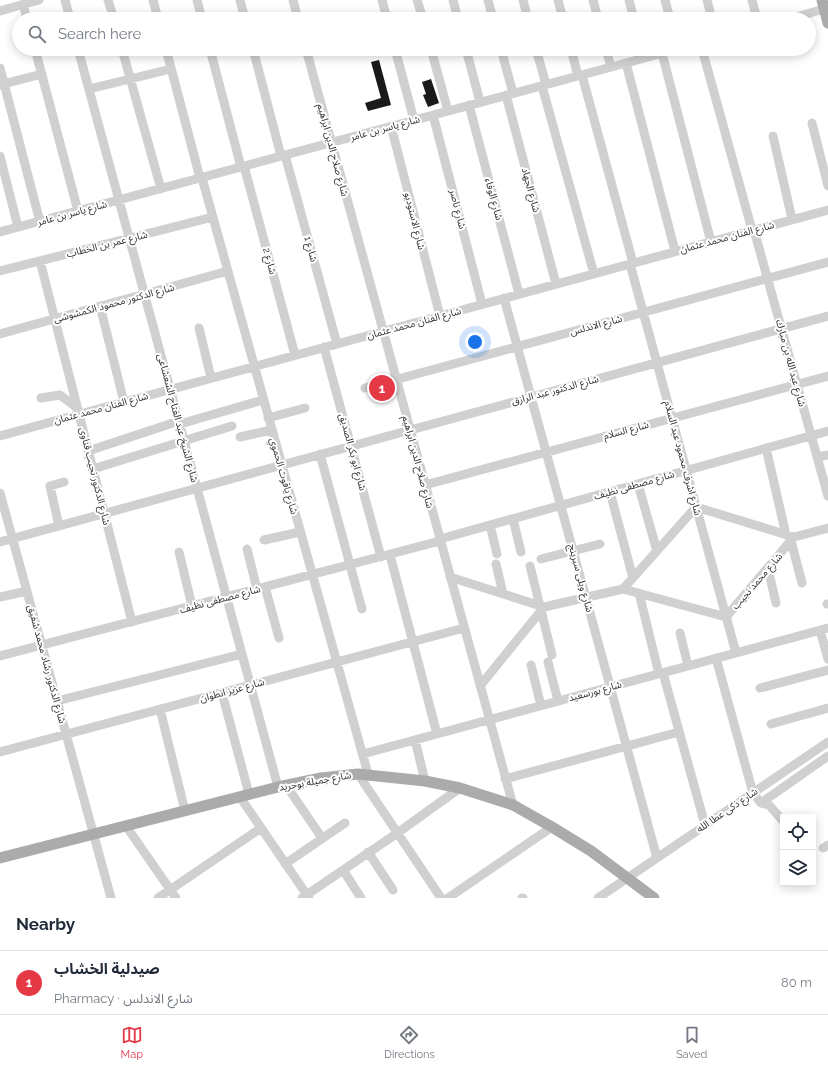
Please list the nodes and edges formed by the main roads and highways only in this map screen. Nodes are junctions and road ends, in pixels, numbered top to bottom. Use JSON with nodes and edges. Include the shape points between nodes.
{"nodes":[{"id":1,"x":823,"y":5,"type":"edge"},
{"id":2,"x":828,"y":23,"type":"edge"},
{"id":3,"x":0,"y":858,"type":"edge"},
{"id":4,"x":654,"y":898,"type":"edge"}],
"edges":[{"from":1,"to":2,"type":"main road"},
{"from":3,"to":4,"type":"main road","name":"شارع جميلة بوحريد","via":[[282,786],[321,778],[363,774],[460,788],[513,805],[590,851]]}]}
